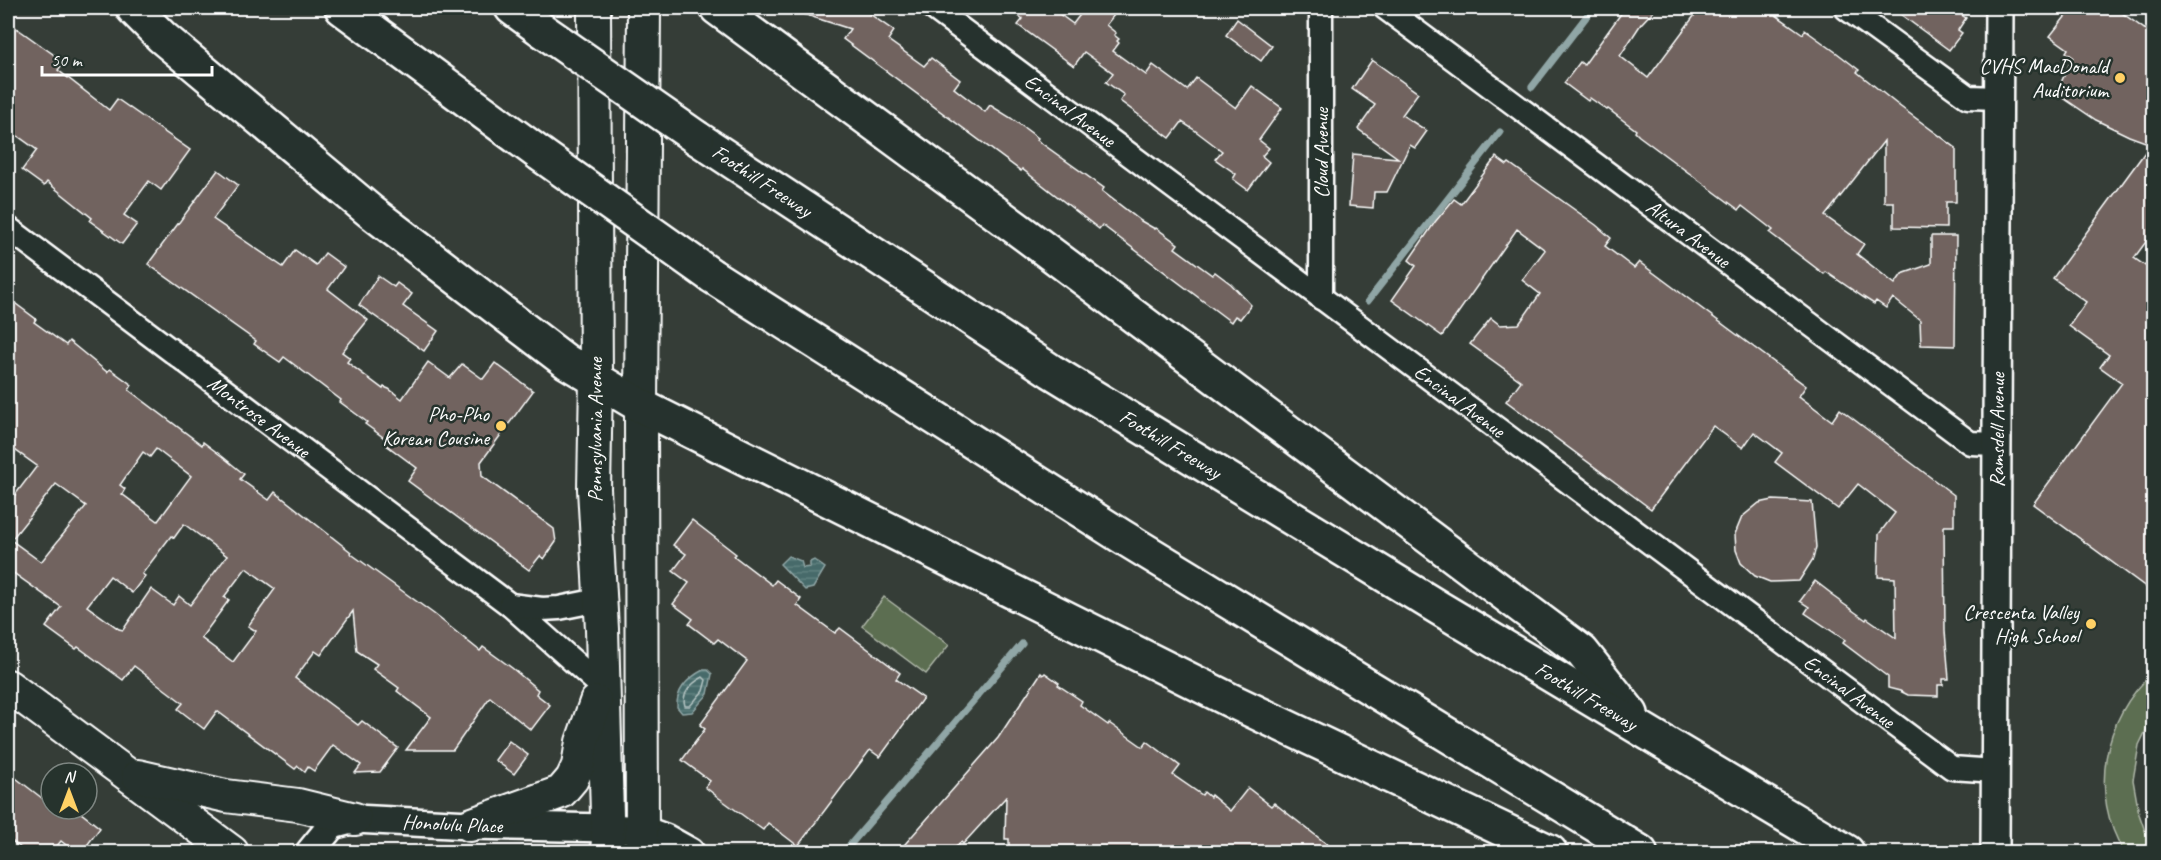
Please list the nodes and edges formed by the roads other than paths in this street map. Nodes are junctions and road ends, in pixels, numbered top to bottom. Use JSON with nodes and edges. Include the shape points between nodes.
{"nodes":[{"id":1,"x":133,"y":8,"type":"edge"},
{"id":2,"x":342,"y":8,"type":"edge"},
{"id":3,"x":512,"y":8,"type":"edge"},
{"id":4,"x":594,"y":8,"type":"edge"},
{"id":5,"x":644,"y":8,"type":"edge"},
{"id":6,"x":717,"y":8,"type":"edge"},
{"id":7,"x":933,"y":8,"type":"edge"},
{"id":8,"x":1321,"y":8,"type":"edge"},
{"id":9,"x":1385,"y":8,"type":"edge"},
{"id":10,"x":1846,"y":8,"type":"edge"},
{"id":11,"x":1999,"y":8,"type":"edge"},
{"id":12,"x":1998,"y":98,"type":"junction"},
{"id":13,"x":8,"y":228,"type":"edge"},
{"id":14,"x":1321,"y":298,"type":"junction"},
{"id":15,"x":596,"y":378,"type":"junction"},
{"id":16,"x":640,"y":406,"type":"junction"},
{"id":17,"x":1996,"y":444,"type":"junction"},
{"id":18,"x":594,"y":489,"type":"junction"},
{"id":19,"x":599,"y":600,"type":"junction"},
{"id":20,"x":510,"y":605,"type":"junction"},
{"id":21,"x":643,"y":608,"type":"junction"},
{"id":22,"x":8,"y":686,"type":"edge"},
{"id":23,"x":602,"y":687,"type":"junction"},
{"id":24,"x":1643,"y":730,"type":"junction"},
{"id":25,"x":1996,"y":771,"type":"junction"},
{"id":26,"x":126,"y":774,"type":"junction"},
{"id":27,"x":355,"y":819,"type":"junction"},
{"id":28,"x":470,"y":825,"type":"junction"},
{"id":29,"x":608,"y":840,"type":"edge"},
{"id":30,"x":643,"y":841,"type":"edge"},
{"id":31,"x":1995,"y":844,"type":"edge"},
{"id":32,"x":232,"y":852,"type":"edge"},
{"id":33,"x":310,"y":852,"type":"edge"},
{"id":34,"x":690,"y":852,"type":"edge"},
{"id":35,"x":1550,"y":852,"type":"edge"},
{"id":36,"x":1640,"y":852,"type":"edge"},
{"id":37,"x":1847,"y":852,"type":"edge"}],
"edges":[{"from":1,"to":15,"type":"highway","via":[[162,38],[370,210],[567,362]]},
{"from":2,"to":36,"type":"highway","bridge":true,"via":[[712,276],[1121,536]]},
{"from":3,"to":24,"type":"highway","name":"Foothill Freeway","bridge":true,"via":[[697,138],[1051,371]]},
{"from":4,"to":15,"type":"main road","name":"Pennsylvania Avenue"},
{"from":5,"to":16,"type":"main road"},
{"from":6,"to":24,"type":"highway","via":[[1582,652]]},
{"from":7,"to":14,"type":"street","name":"Encinal Avenue"},
{"from":8,"to":14,"type":"street","name":"Cloud Avenue"},
{"from":9,"to":17,"type":"street","name":"Altura Avenue","via":[[1969,442]]},
{"from":10,"to":12,"type":"street","via":[[1968,97]]},
{"from":11,"to":12,"type":"street","name":"Ramsdell Avenue"},
{"from":12,"to":17,"type":"street","name":"Ramsdell Avenue"},
{"from":13,"to":20,"type":"street","name":"Montrose Avenue"},
{"from":14,"to":25,"type":"street","name":"Encinal Avenue","via":[[1952,768]]},
{"from":15,"to":16,"type":"highway"},
{"from":15,"to":18,"type":"main road","name":"Pennsylvania Avenue"},
{"from":16,"to":21,"type":"main road"},
{"from":16,"to":35,"type":"highway","via":[[1230,700]]},
{"from":17,"to":25,"type":"street","name":"Ramsdell Avenue"},
{"from":18,"to":19,"type":"main road","name":"Pennsylvania Avenue"},
{"from":18,"to":21,"type":"main road","via":[[615,498],[620,508],[627,581]]},
{"from":19,"to":20,"type":"street","name":"Montrose Avenue","via":[[542,609]]},
{"from":19,"to":23,"type":"main road","name":"Pennsylvania Avenue"},
{"from":20,"to":23,"type":"street","name":"Montrose Avenue"},
{"from":21,"to":30,"type":"main road"},
{"from":22,"to":26,"type":"main road"},
{"from":23,"to":28,"type":"main road","via":[[582,742],[579,766],[561,792]]},
{"from":23,"to":29,"type":"main road","name":"Pennsylvania Avenue"},
{"from":24,"to":37,"type":"highway","name":"Foothill Freeway"},
{"from":25,"to":31,"type":"street","name":"Ramsdell Avenue"},
{"from":26,"to":27,"type":"main road"},
{"from":26,"to":32,"type":"main road"},
{"from":27,"to":28,"type":"street","name":"Honolulu Place"},
{"from":27,"to":33,"type":"street","name":"Honolulu Place","via":[[332,825]]},
{"from":28,"to":29,"type":"street","name":"Honolulu Place"},
{"from":29,"to":30,"type":"street"},
{"from":30,"to":34,"type":"street","via":[[665,838]]}]}
